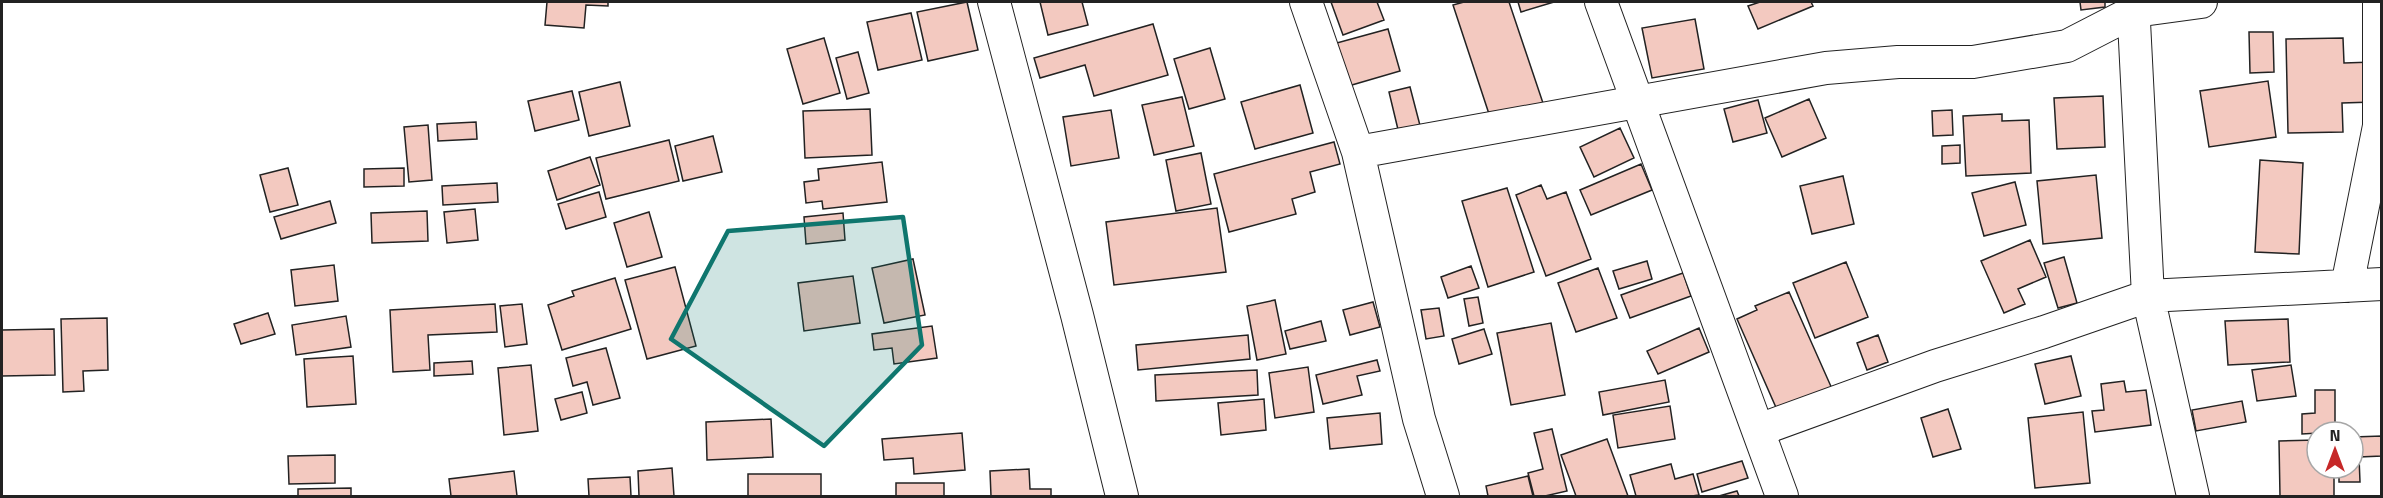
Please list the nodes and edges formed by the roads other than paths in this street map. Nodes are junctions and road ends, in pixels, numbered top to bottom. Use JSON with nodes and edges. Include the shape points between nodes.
{"nodes":[{"id":1,"x":994,"y":2,"type":"edge"},
{"id":2,"x":1306,"y":2,"type":"edge"},
{"id":3,"x":1601,"y":2,"type":"edge"},
{"id":4,"x":2201,"y":2,"type":"edge"},
{"id":5,"x":2379,"y":2,"type":"edge"},
{"id":6,"x":2134,"y":6,"type":"edge"},
{"id":7,"x":1638,"y":103,"type":"junction"},
{"id":8,"x":1358,"y":152,"type":"junction"},
{"id":9,"x":2382,"y":284,"type":"edge"},
{"id":10,"x":2347,"y":286,"type":"junction"},
{"id":11,"x":2148,"y":296,"type":"junction"},
{"id":12,"x":1759,"y":430,"type":"junction"},
{"id":13,"x":1122,"y":496,"type":"edge"},
{"id":14,"x":1443,"y":496,"type":"edge"},
{"id":15,"x":1782,"y":496,"type":"edge"},
{"id":16,"x":2193,"y":496,"type":"edge"}],
"edges":[{"from":1,"to":13,"type":"street"},
{"from":2,"to":8,"type":"street"},
{"from":3,"to":7,"type":"street"},
{"from":4,"to":6,"type":"street"},
{"from":5,"to":10,"type":"street","via":[[2379,126]]},
{"from":6,"to":7,"type":"street","via":[[2067,46],[1973,62],[1898,62],[1826,68]]},
{"from":6,"to":11,"type":"street"},
{"from":7,"to":8,"type":"street"},
{"from":7,"to":12,"type":"street"},
{"from":8,"to":14,"type":"street","via":[[1419,418]]},
{"from":9,"to":10,"type":"street"},
{"from":10,"to":11,"type":"street"},
{"from":11,"to":12,"type":"street","via":[[1935,366]]},
{"from":11,"to":16,"type":"street"},
{"from":12,"to":15,"type":"street"}]}
